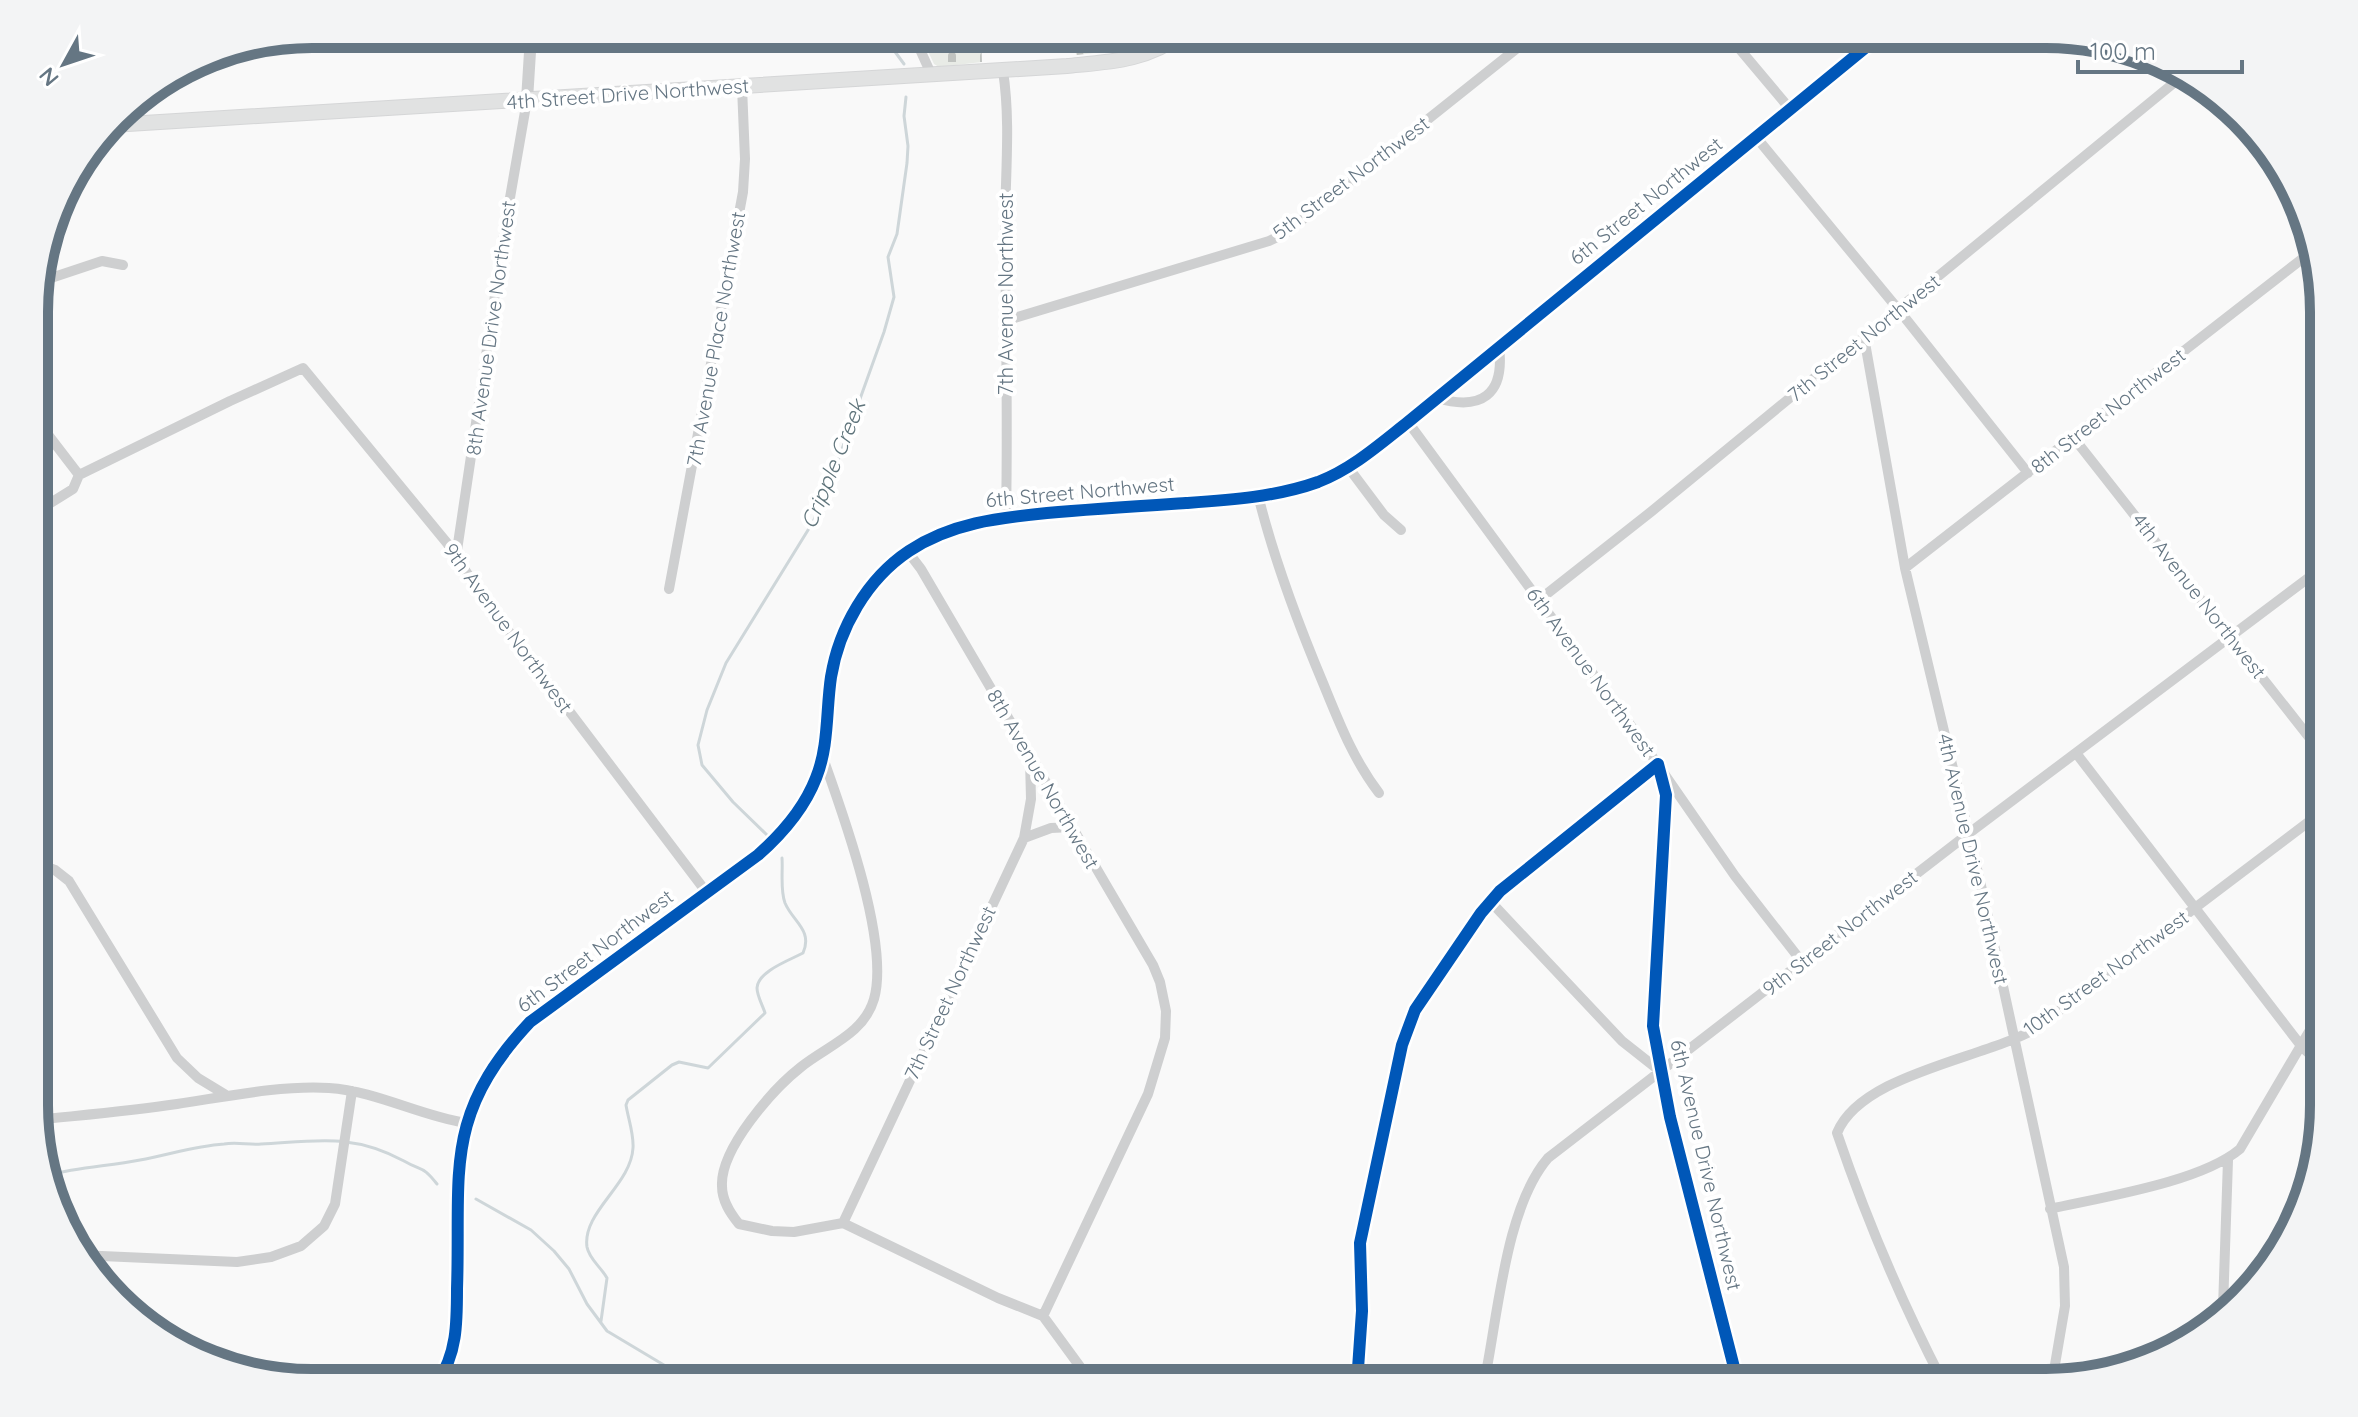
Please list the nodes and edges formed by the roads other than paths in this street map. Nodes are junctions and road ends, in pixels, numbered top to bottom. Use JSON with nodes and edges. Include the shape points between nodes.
{"nodes":[{"id":1,"x":1517,"y":48,"type":"edge"},
{"id":2,"x":1739,"y":48,"type":"edge"},
{"id":3,"x":1865,"y":48,"type":"edge"},
{"id":4,"x":529,"y":49,"type":"edge"},
{"id":5,"x":920,"y":49,"type":"edge"},
{"id":6,"x":1156,"y":49,"type":"edge"},
{"id":7,"x":1003,"y":71,"type":"junction"},
{"id":8,"x":932,"y":76,"type":"junction"},
{"id":9,"x":2175,"y":82,"type":"edge"},
{"id":10,"x":742,"y":87,"type":"junction"},
{"id":11,"x":527,"y":100,"type":"junction"},
{"id":12,"x":1790,"y":109,"type":"junction"},
{"id":13,"x":131,"y":120,"type":"edge"},
{"id":14,"x":1756,"y":137,"type":"junction"},
{"id":15,"x":2304,"y":257,"type":"edge"},
{"id":16,"x":123,"y":265,"type":"dead end"},
{"id":17,"x":50,"y":278,"type":"edge"},
{"id":18,"x":1898,"y":309,"type":"junction"},
{"id":19,"x":1008,"y":320,"type":"junction"},
{"id":20,"x":1864,"y":337,"type":"junction"},
{"id":21,"x":1499,"y":347,"type":"junction"},
{"id":22,"x":1437,"y":398,"type":"junction"},
{"id":23,"x":1408,"y":422,"type":"junction"},
{"id":24,"x":48,"y":435,"type":"edge"},
{"id":25,"x":2073,"y":437,"type":"junction"},
{"id":26,"x":1348,"y":467,"type":"junction"},
{"id":27,"x":2028,"y":473,"type":"junction"},
{"id":28,"x":79,"y":475,"type":"junction"},
{"id":29,"x":1258,"y":495,"type":"junction"},
{"id":30,"x":48,"y":505,"type":"edge"},
{"id":31,"x":1006,"y":517,"type":"junction"},
{"id":32,"x":1401,"y":530,"type":"dead end"},
{"id":33,"x":908,"y":552,"type":"junction"},
{"id":34,"x":456,"y":557,"type":"junction"},
{"id":35,"x":1905,"y":568,"type":"junction"},
{"id":36,"x":2309,"y":577,"type":"edge"},
{"id":37,"x":669,"y":589,"type":"dead end"},
{"id":38,"x":1539,"y":600,"type":"junction"},
{"id":39,"x":2232,"y":635,"type":"junction"},
{"id":40,"x":2309,"y":737,"type":"edge"},
{"id":41,"x":2076,"y":753,"type":"junction"},
{"id":42,"x":823,"y":758,"type":"junction"},
{"id":43,"x":1030,"y":758,"type":"junction"},
{"id":44,"x":1658,"y":764,"type":"junction"},
{"id":45,"x":1379,"y":793,"type":"dead end"},
{"id":46,"x":2309,"y":822,"type":"edge"},
{"id":47,"x":1072,"y":827,"type":"junction"},
{"id":48,"x":1968,"y":834,"type":"junction"},
{"id":49,"x":1024,"y":838,"type":"junction"},
{"id":50,"x":48,"y":867,"type":"edge"},
{"id":51,"x":707,"y":893,"type":"junction"},
{"id":52,"x":1490,"y":901,"type":"junction"},
{"id":53,"x":2195,"y":907,"type":"junction"},
{"id":54,"x":1802,"y":962,"type":"junction"},
{"id":55,"x":2309,"y":1034,"type":"edge"},
{"id":56,"x":2014,"y":1041,"type":"junction"},
{"id":57,"x":2302,"y":1047,"type":"junction"},
{"id":58,"x":2309,"y":1054,"type":"edge"},
{"id":59,"x":1660,"y":1071,"type":"junction"},
{"id":60,"x":352,"y":1091,"type":"junction"},
{"id":61,"x":226,"y":1095,"type":"junction"},
{"id":62,"x":49,"y":1119,"type":"edge"},
{"id":63,"x":466,"y":1123,"type":"junction"},
{"id":64,"x":2228,"y":1160,"type":"junction"},
{"id":65,"x":2050,"y":1209,"type":"junction"},
{"id":66,"x":843,"y":1223,"type":"junction"},
{"id":67,"x":96,"y":1256,"type":"edge"},
{"id":68,"x":2223,"y":1300,"type":"edge"},
{"id":69,"x":1043,"y":1316,"type":"junction"},
{"id":70,"x":1358,"y":1368,"type":"edge"},
{"id":71,"x":1487,"y":1368,"type":"edge"},
{"id":72,"x":1734,"y":1368,"type":"edge"},
{"id":73,"x":1936,"y":1368,"type":"edge"},
{"id":74,"x":2054,"y":1368,"type":"edge"},
{"id":75,"x":445,"y":1369,"type":"edge"},
{"id":76,"x":1081,"y":1369,"type":"edge"}],
"edges":[{"from":1,"to":19,"type":"street","name":"5th Street Northwest","via":[[1284,234]]},
{"from":2,"to":12,"type":"street"},
{"from":3,"to":12,"type":"street","name":"6th Street Northwest"},
{"from":4,"to":11,"type":"street"},
{"from":5,"to":8,"type":"street"},
{"from":6,"to":7,"type":"main road","name":"4th Street Drive Northwest","via":[[1122,61]]},
{"from":7,"to":8,"type":"main road","name":"4th Street Drive Northwest"},
{"from":7,"to":19,"type":"street","name":"7th Avenue Northwest"},
{"from":8,"to":10,"type":"main road","name":"4th Street Drive Northwest"},
{"from":9,"to":18,"type":"street","name":"7th Street Northwest"},
{"from":10,"to":11,"type":"main road","name":"4th Street Drive Northwest"},
{"from":10,"to":37,"type":"street","name":"7th Avenue Place Northwest","via":[[743,192]]},
{"from":11,"to":13,"type":"main road","name":"4th Street Drive Northwest"},
{"from":11,"to":34,"type":"street","name":"8th Avenue Drive Northwest"},
{"from":12,"to":14,"type":"street","name":"6th Street Northwest"},
{"from":14,"to":18,"type":"street"},
{"from":14,"to":21,"type":"street","name":"6th Street Northwest"},
{"from":15,"to":25,"type":"street","name":"8th Street Northwest"},
{"from":16,"to":17,"type":"street","via":[[102,261]]},
{"from":18,"to":20,"type":"street","name":"7th Street Northwest"},
{"from":18,"to":27,"type":"street"},
{"from":19,"to":31,"type":"street","name":"7th Avenue Northwest"},
{"from":20,"to":35,"type":"street","name":"4th Avenue Drive Northwest"},
{"from":20,"to":38,"type":"street","name":"7th Street Northwest"},
{"from":21,"to":22,"type":"street","name":"6th Street Northwest"},
{"from":21,"to":22,"type":"street","via":[[1496,386],[1482,399],[1458,405]]},
{"from":22,"to":23,"type":"street","name":"6th Street Northwest"},
{"from":23,"to":26,"type":"street","name":"6th Street Northwest"},
{"from":23,"to":38,"type":"street","name":"6th Avenue Northwest"},
{"from":24,"to":28,"type":"street"},
{"from":25,"to":27,"type":"street","name":"8th Street Northwest"},
{"from":25,"to":39,"type":"street","name":"4th Avenue Northwest"},
{"from":26,"to":29,"type":"street","name":"6th Street Northwest","via":[[1302,487]]},
{"from":26,"to":32,"type":"street"},
{"from":27,"to":35,"type":"street","name":"8th Street Northwest"},
{"from":28,"to":30,"type":"street","via":[[73,489]]},
{"from":28,"to":34,"type":"street","name":"9th Avenue Northwest","via":[[303,368]]},
{"from":29,"to":31,"type":"street","name":"6th Street Northwest"},
{"from":29,"to":45,"type":"street","via":[[1293,614],[1352,751]]},
{"from":31,"to":33,"type":"street","name":"6th Street Northwest","via":[[954,528]]},
{"from":33,"to":42,"type":"street","name":"6th Street Northwest","via":[[869,589],[845,630],[831,676]]},
{"from":33,"to":43,"type":"street","name":"8th Avenue Northwest"},
{"from":34,"to":51,"type":"street","name":"9th Avenue Northwest"},
{"from":35,"to":48,"type":"street","name":"4th Avenue Drive Northwest"},
{"from":36,"to":39,"type":"street","name":"9th Street Northwest"},
{"from":38,"to":44,"type":"street","name":"6th Avenue Northwest"},
{"from":39,"to":40,"type":"street","name":"4th Avenue Northwest"},
{"from":39,"to":41,"type":"street","name":"9th Street Northwest"},
{"from":41,"to":48,"type":"street","name":"9th Street Northwest"},
{"from":41,"to":53,"type":"street"},
{"from":42,"to":51,"type":"street","name":"6th Street Northwest","via":[[808,796],[789,824]]},
{"from":42,"to":66,"type":"street","via":[[869,911],[878,979],[869,1013],[857,1028],[799,1069],[755,1117],[727,1160],[722,1187],[739,1224],[794,1232]]},
{"from":43,"to":47,"type":"street","name":"8th Avenue Northwest"},
{"from":43,"to":49,"type":"street","name":"7th Street Northwest","via":[[1031,799]]},
{"from":44,"to":52,"type":"street"},
{"from":44,"to":54,"type":"street","name":"6th Avenue Northwest"},
{"from":44,"to":59,"type":"street","name":"6th Avenue Drive Northwest","via":[[1666,795],[1653,1026]]},
{"from":46,"to":53,"type":"street","name":"10th Street Northwest"},
{"from":47,"to":49,"type":"street"},
{"from":47,"to":69,"type":"street","name":"8th Avenue Northwest","via":[[1153,965],[1166,1011],[1165,1038],[1148,1094]]},
{"from":48,"to":54,"type":"street","name":"9th Street Northwest"},
{"from":48,"to":56,"type":"street","name":"4th Avenue Drive Northwest"},
{"from":49,"to":66,"type":"street","name":"7th Street Northwest"},
{"from":50,"to":61,"type":"street","via":[[69,881],[177,1058]]},
{"from":51,"to":63,"type":"street","name":"6th Street Northwest","via":[[530,1022],[494,1066]]},
{"from":52,"to":59,"type":"street","via":[[1622,1041]]},
{"from":52,"to":70,"type":"street","via":[[1415,1010],[1402,1045],[1360,1243]]},
{"from":53,"to":56,"type":"street","name":"10th Street Northwest"},
{"from":53,"to":57,"type":"street"},
{"from":54,"to":59,"type":"street","name":"9th Street Northwest"},
{"from":55,"to":57,"type":"street"},
{"from":56,"to":65,"type":"street","name":"4th Avenue Drive Northwest"},
{"from":56,"to":73,"type":"street","name":"10th Street Northwest","via":[[1894,1082],[1851,1111],[1837,1133]]},
{"from":57,"to":58,"type":"street"},
{"from":57,"to":64,"type":"street","via":[[2240,1149]]},
{"from":59,"to":71,"type":"street","name":"9th Street Northwest","via":[[1548,1158],[1529,1185],[1513,1232]]},
{"from":59,"to":72,"type":"street","name":"6th Avenue Drive Northwest"},
{"from":60,"to":61,"type":"street"},
{"from":60,"to":63,"type":"street"},
{"from":60,"to":67,"type":"street","via":[[335,1204],[324,1226],[301,1246],[237,1262]]},
{"from":61,"to":62,"type":"street"},
{"from":63,"to":75,"type":"street","name":"6th Street Northwest","via":[[458,1165],[456,1338]]},
{"from":64,"to":65,"type":"street"},
{"from":64,"to":68,"type":"street"},
{"from":65,"to":74,"type":"street","name":"4th Avenue Drive Northwest","via":[[2065,1284]]},
{"from":66,"to":69,"type":"street"},
{"from":69,"to":76,"type":"street"}]}
